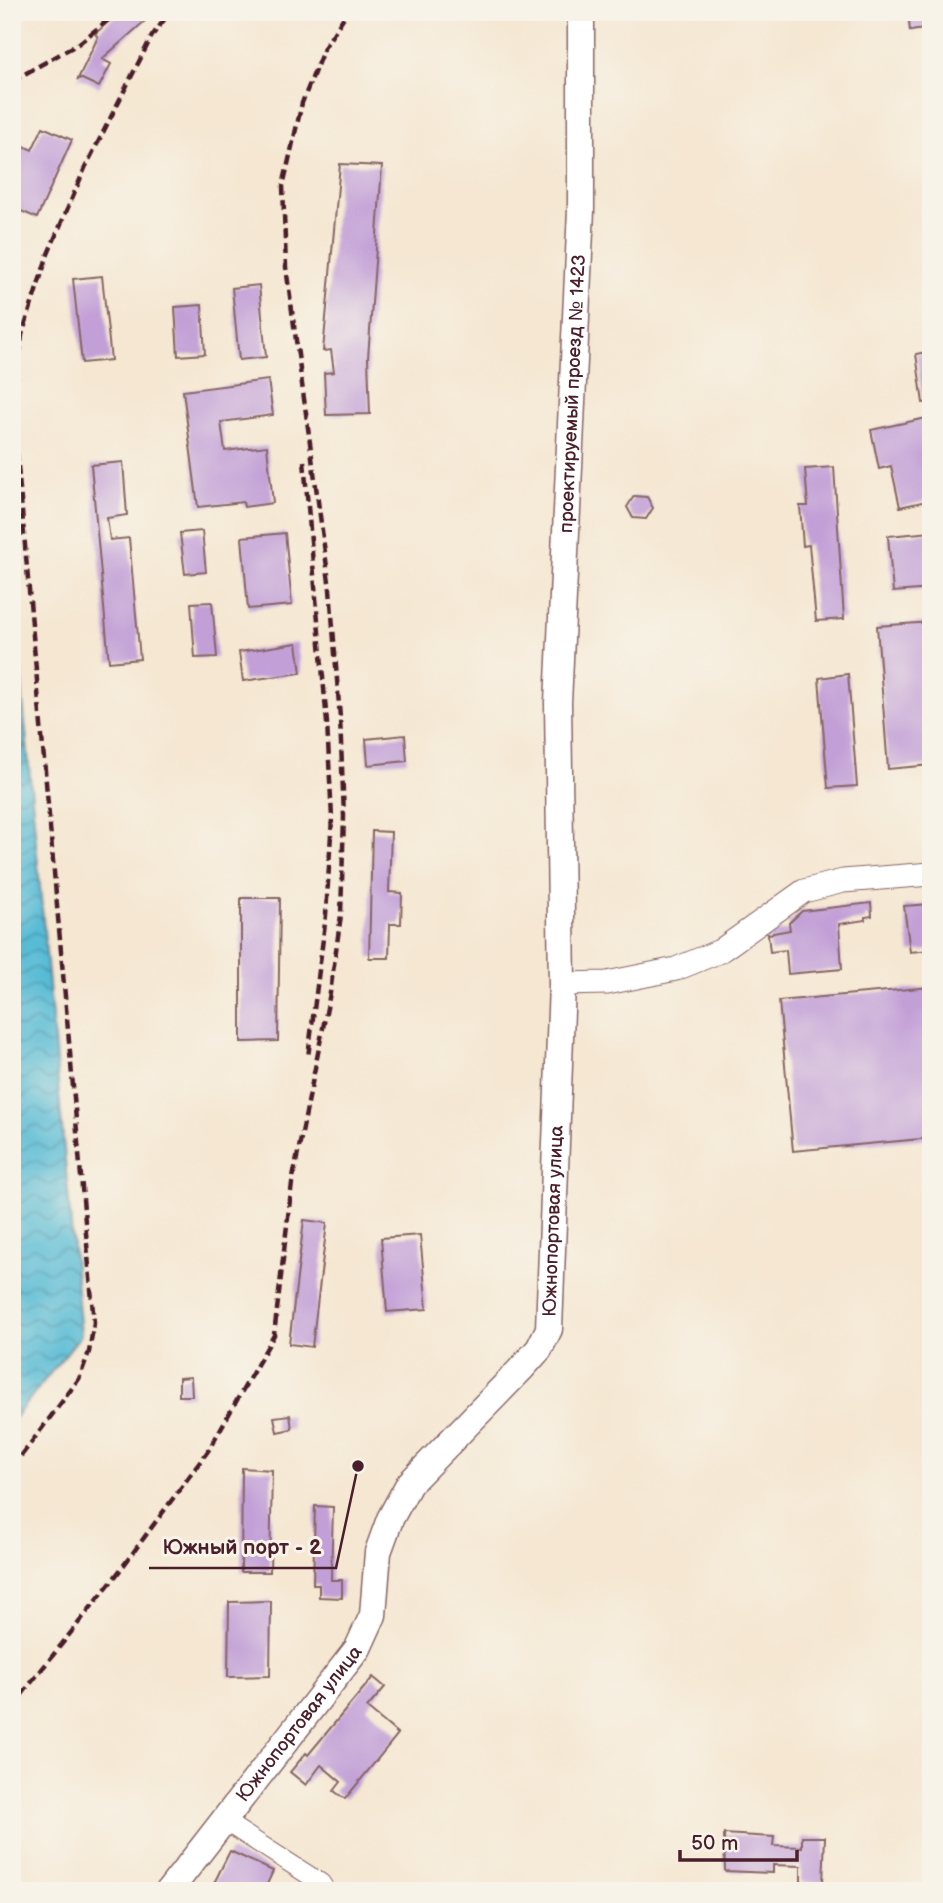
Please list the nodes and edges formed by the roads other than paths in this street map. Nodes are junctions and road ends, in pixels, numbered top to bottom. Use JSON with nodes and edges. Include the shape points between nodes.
{"nodes":[{"id":1,"x":582,"y":12,"type":"edge"},
{"id":2,"x":931,"y":874,"type":"edge"},
{"id":3,"x":562,"y":984,"type":"junction"},
{"id":4,"x":224,"y":1821,"type":"junction"},
{"id":5,"x":169,"y":1891,"type":"edge"},
{"id":6,"x":326,"y":1891,"type":"edge"}],
"edges":[{"from":1,"to":3,"type":"main road","name":"проектируемый проезд № 1423","via":[[581,210],[558,689]]},
{"from":2,"to":3,"type":"street","via":[[843,881],[804,891],[719,951],[677,969],[607,983]]},
{"from":3,"to":4,"type":"main road","name":"Южнопортовая улица","via":[[549,1329],[520,1370],[409,1484],[378,1552],[373,1615],[358,1648]]},
{"from":4,"to":5,"type":"main road","name":"Южнопортовая улица"},
{"from":4,"to":6,"type":"street","via":[[321,1883]]}]}
